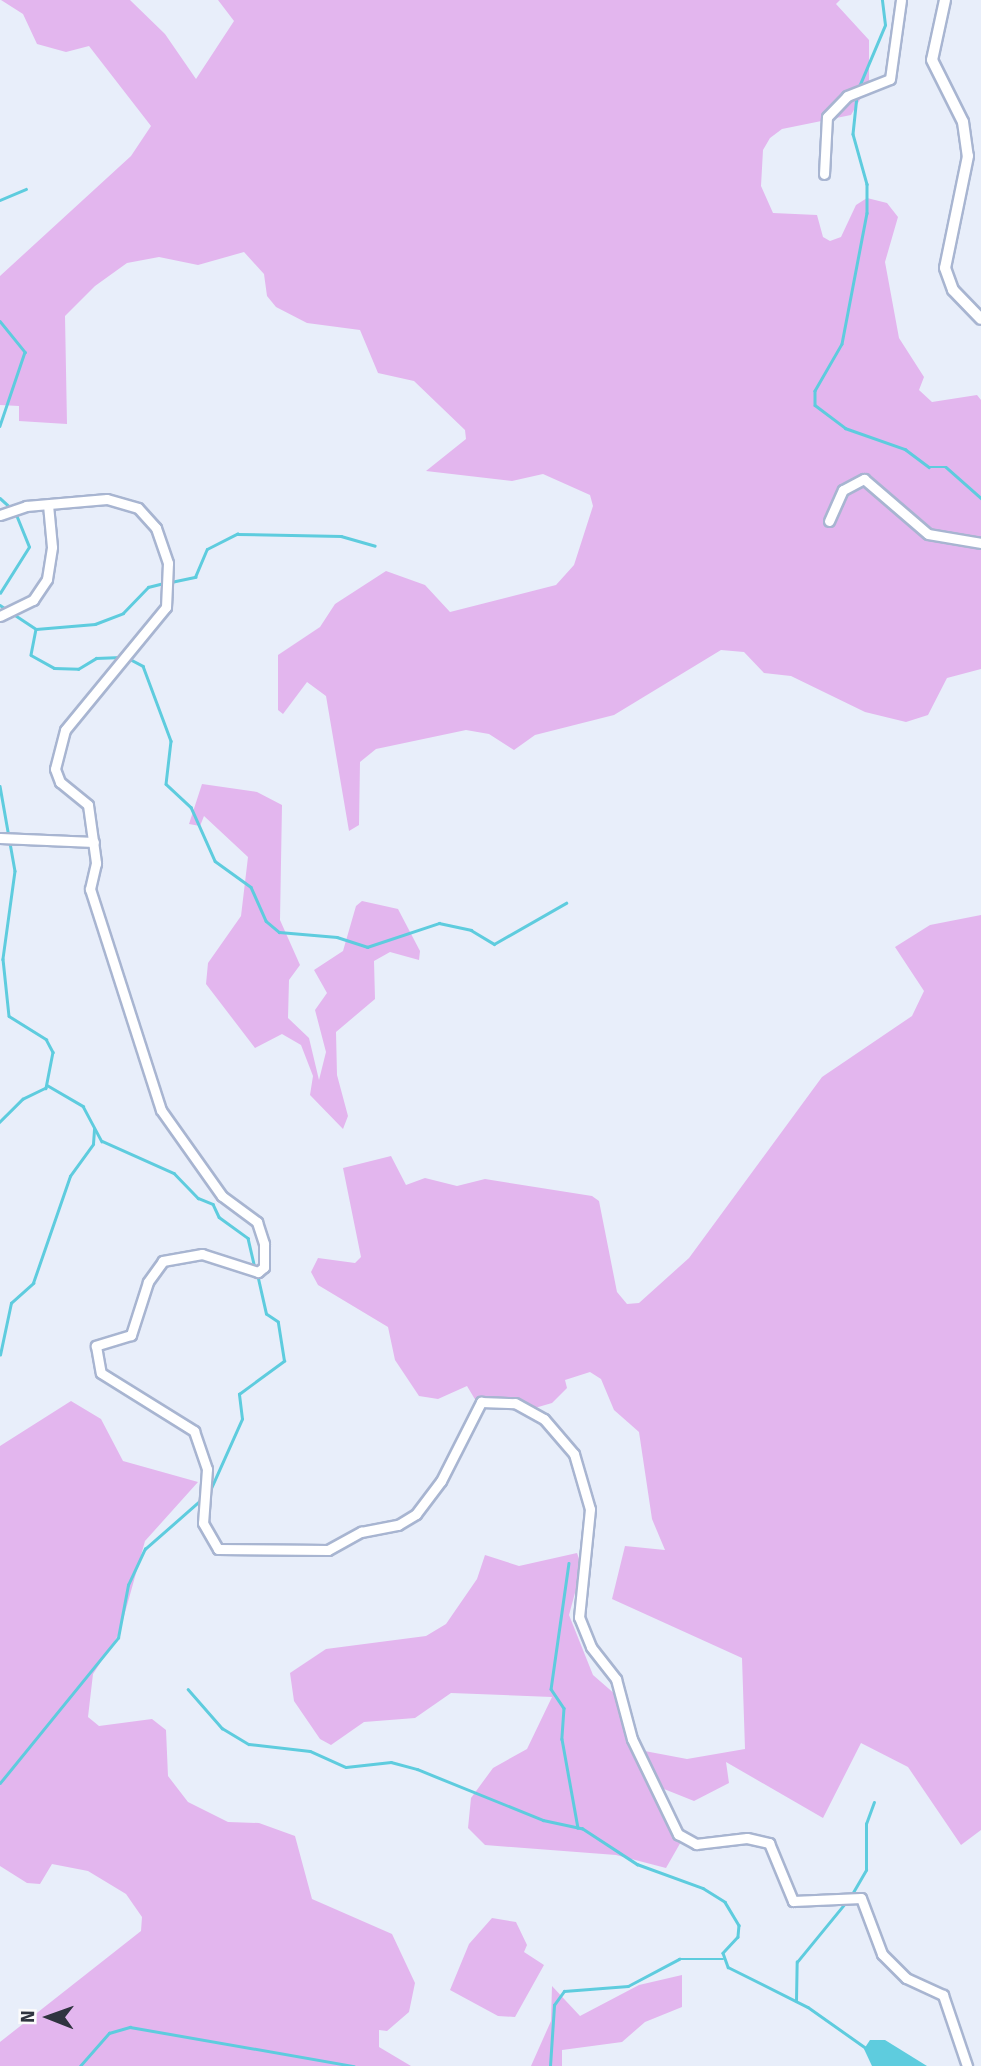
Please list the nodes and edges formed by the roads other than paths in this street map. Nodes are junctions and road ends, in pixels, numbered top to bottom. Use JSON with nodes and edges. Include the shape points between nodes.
{"nodes":[{"id":1,"x":901,"y":0,"type":"edge"},
{"id":2,"x":945,"y":0,"type":"edge"},
{"id":3,"x":824,"y":174,"type":"dead end"},
{"id":4,"x":981,"y":319,"type":"edge"},
{"id":5,"x":48,"y":505,"type":"junction"},
{"id":6,"x":0,"y":515,"type":"edge"},
{"id":7,"x":829,"y":521,"type":"dead end"},
{"id":8,"x":981,"y":543,"type":"edge"},
{"id":9,"x":0,"y":616,"type":"edge"},
{"id":10,"x":0,"y":838,"type":"edge"},
{"id":11,"x":94,"y":842,"type":"junction"},
{"id":12,"x":967,"y":2066,"type":"edge"}],
"edges":[{"from":1,"to":3,"type":"street","via":[[890,79],[847,96],[827,117]]},
{"from":2,"to":4,"type":"street","via":[[932,60],[964,122],[968,156],[945,268],[953,290]]},
{"from":5,"to":6,"type":"street"},
{"from":5,"to":9,"type":"street","via":[[52,547],[47,579],[33,600]]},
{"from":5,"to":11,"type":"street","via":[[107,499],[138,508],[153,522],[168,563],[164,611],[104,676],[82,716],[65,730],[57,752],[57,777],[85,800]]},
{"from":7,"to":8,"type":"street","via":[[843,490],[864,479],[928,534]]},
{"from":10,"to":11,"type":"street"},
{"from":11,"to":12,"type":"street","via":[[90,889],[142,1066],[161,1110],[205,1174],[253,1217],[263,1235],[264,1267],[258,1272],[202,1254],[163,1261],[148,1282],[131,1335],[99,1343],[95,1351],[106,1378],[198,1436],[207,1469],[203,1523],[212,1546],[328,1550],[366,1530],[398,1525],[416,1514],[441,1481],[481,1402],[503,1400],[535,1412],[563,1439],[583,1478],[590,1542],[576,1598],[579,1617],[591,1647],[616,1679],[632,1739],[678,1834],[696,1844],[747,1838],[769,1843],[793,1901],[862,1898],[882,1954],[906,1978],[943,1995]]}]}
